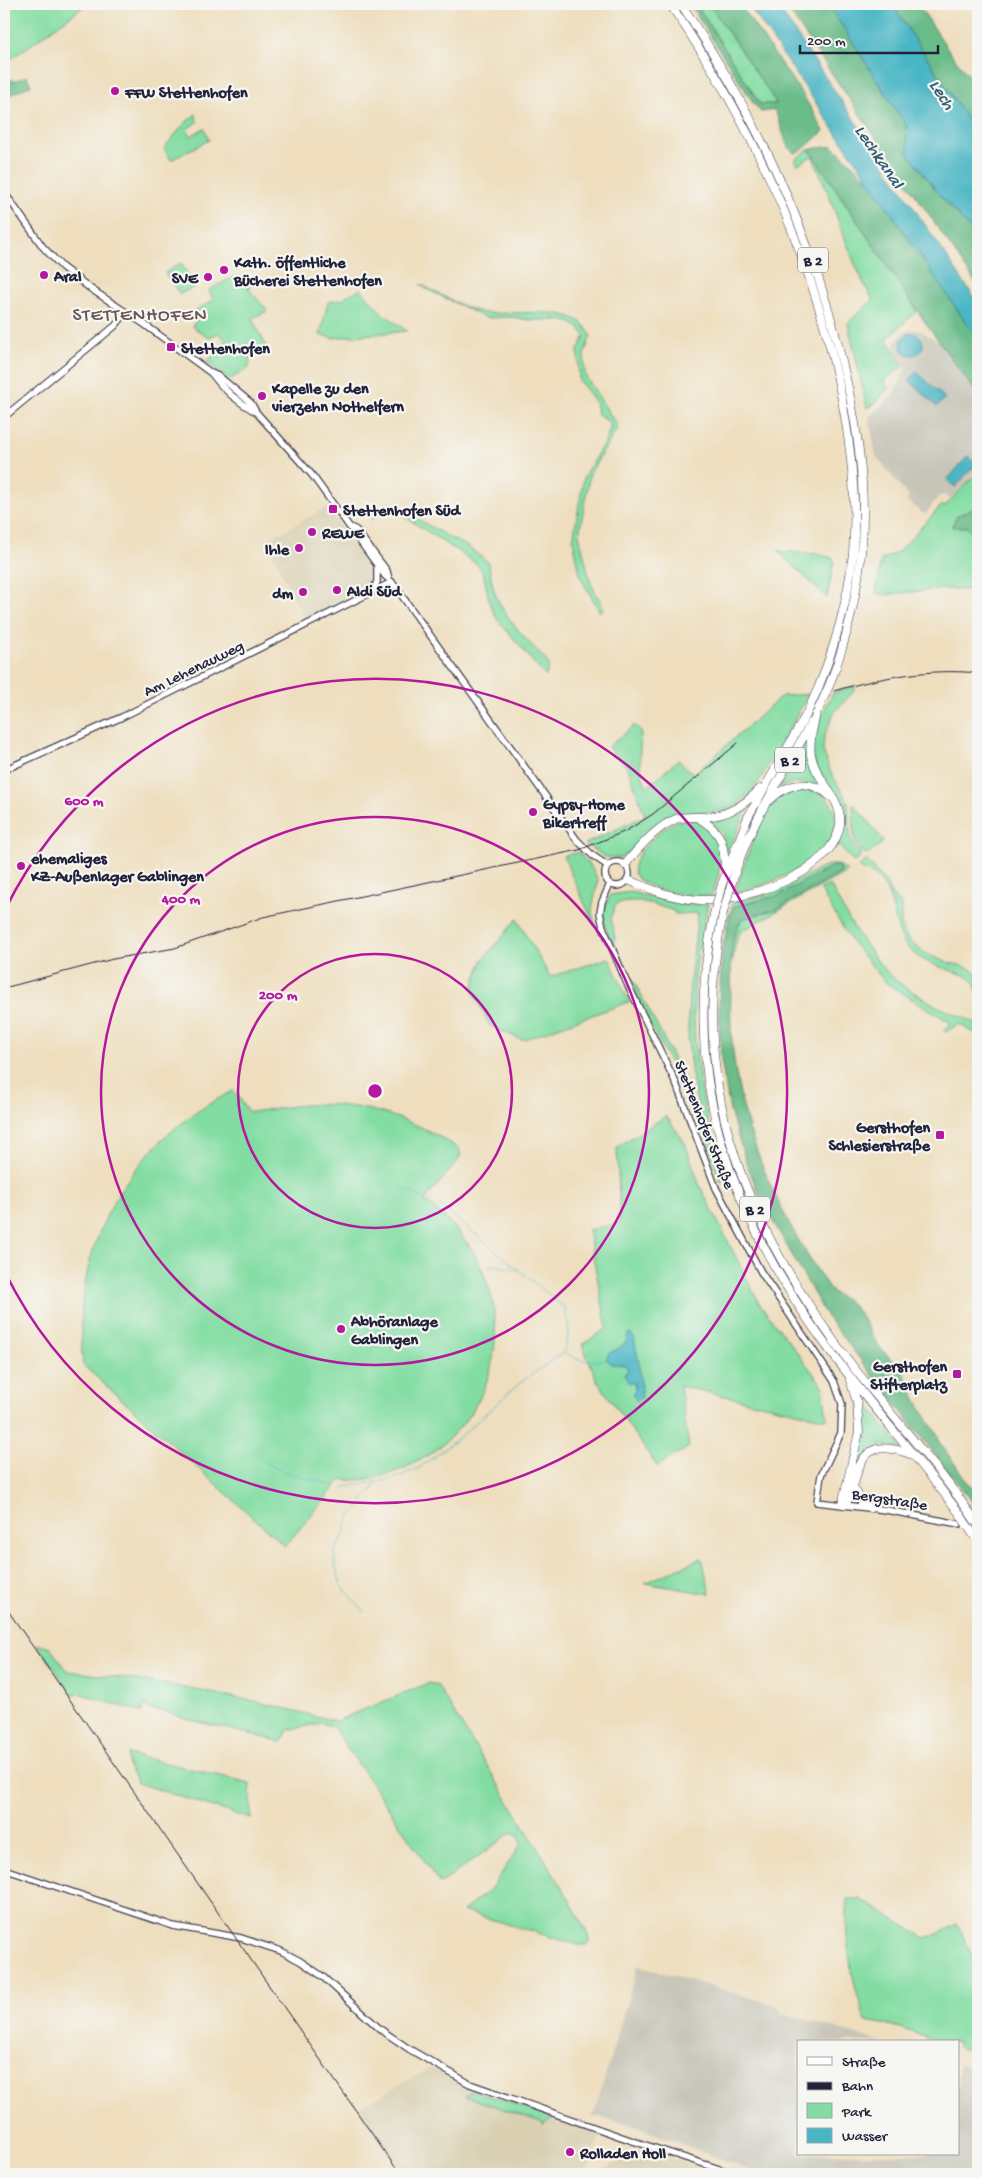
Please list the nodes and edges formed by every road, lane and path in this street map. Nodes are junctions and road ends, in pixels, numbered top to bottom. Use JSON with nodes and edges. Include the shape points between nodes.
{"nodes":[{"id":1,"x":670,"y":4,"type":"edge"},
{"id":2,"x":681,"y":4,"type":"edge"},
{"id":3,"x":4,"y":192,"type":"edge"},
{"id":4,"x":126,"y":313,"type":"junction"},
{"id":5,"x":4,"y":417,"type":"edge"},
{"id":6,"x":350,"y":526,"type":"junction"},
{"id":7,"x":376,"y":564,"type":"junction"},
{"id":8,"x":391,"y":581,"type":"junction"},
{"id":9,"x":372,"y":593,"type":"junction"},
{"id":10,"x":818,"y":711,"type":"junction"},
{"id":11,"x":4,"y":770,"type":"edge"},
{"id":12,"x":767,"y":783,"type":"junction"},
{"id":13,"x":835,"y":802,"type":"junction"},
{"id":14,"x":764,"y":806,"type":"junction"},
{"id":15,"x":697,"y":817,"type":"junction"},
{"id":16,"x":625,"y":865,"type":"junction"},
{"id":17,"x":608,"y":866,"type":"junction"},
{"id":18,"x":725,"y":875,"type":"junction"},
{"id":19,"x":628,"y":880,"type":"junction"},
{"id":20,"x":610,"y":884,"type":"junction"},
{"id":21,"x":848,"y":1374,"type":"junction"},
{"id":22,"x":915,"y":1456,"type":"junction"},
{"id":23,"x":853,"y":1487,"type":"junction"},
{"id":24,"x":817,"y":1502,"type":"joint"},
{"id":25,"x":844,"y":1504,"type":"junction"},
{"id":26,"x":870,"y":1508,"type":"junction"},
{"id":27,"x":959,"y":1524,"type":"dead end"},
{"id":28,"x":978,"y":1524,"type":"edge"},
{"id":29,"x":977,"y":1539,"type":"edge"},
{"id":30,"x":4,"y":1869,"type":"edge"},
{"id":31,"x":735,"y":2174,"type":"edge"}],
"edges":[{"from":1,"to":12,"type":"highway","number":"B 2","bridge":true,"via":[[720,81],[754,144],[788,220],[830,347],[846,421],[853,479],[853,542],[838,632],[806,715]]},
{"from":2,"to":10,"type":"highway","number":"B 2","bridge":true,"via":[[723,68],[784,187],[835,332],[855,421],[862,482],[859,570],[845,641]]},
{"from":3,"to":4,"type":"street","via":[[43,247],[62,267]]},
{"from":4,"to":5,"type":"street","via":[[115,326]]},
{"from":4,"to":6,"type":"street","via":[[220,377],[251,403]]},
{"from":6,"to":7,"type":"street"},
{"from":6,"to":8,"type":"street","via":[[387,571]]},
{"from":7,"to":8,"type":"street"},
{"from":7,"to":9,"type":"street","via":[[378,577]]},
{"from":8,"to":9,"type":"street","name":"Am Lehenauweg"},
{"from":8,"to":17,"type":"street","via":[[576,840]]},
{"from":9,"to":11,"type":"street","name":"Am Lehenauweg","via":[[122,717]]},
{"from":10,"to":13,"type":"highway","via":[[812,729],[811,754],[816,771]]},
{"from":10,"to":14,"type":"highway","number":"B 2"},
{"from":12,"to":15,"type":"highway","via":[[730,812]]},
{"from":12,"to":18,"type":"highway","number":"B 2","via":[[743,828]]},
{"from":13,"to":14,"type":"highway","via":[[816,787],[797,784],[779,792]]},
{"from":13,"to":19,"type":"highway","via":[[840,825],[831,845],[809,867],[774,886],[748,895],[703,900],[677,898]]},
{"from":14,"to":28,"type":"highway","number":"B 2","bridge":true,"via":[[746,842],[723,913],[712,989],[712,1052],[725,1126],[748,1192],[782,1260],[825,1328]]},
{"from":15,"to":16,"type":"highway","via":[[683,817],[666,824]]},
{"from":15,"to":18,"type":"highway","via":[[715,830],[723,842]]},
{"from":16,"to":17,"type":"street","via":[[616,862]]},
{"from":16,"to":19,"type":"street","via":[[629,871]]},
{"from":17,"to":20,"type":"street","via":[[605,876]]},
{"from":18,"to":21,"type":"highway","number":"B 2","bridge":true,"via":[[705,967],[702,1022],[707,1085],[720,1143],[742,1201],[768,1254]]},
{"from":19,"to":20,"type":"street","via":[[621,886]]},
{"from":20,"to":24,"type":"street","name":"Stettenhofer Straße","via":[[600,913],[603,928],[672,1074],[716,1188],[761,1272],[839,1393],[843,1420],[841,1434],[821,1475]]},
{"from":21,"to":22,"type":"highway","number":"B 2"},
{"from":21,"to":25,"type":"highway","number":"B 2","via":[[858,1402],[859,1432]]},
{"from":22,"to":23,"type":"highway","via":[[889,1447],[870,1452],[858,1466]]},
{"from":22,"to":29,"type":"highway","number":"B 2","bridge":true},
{"from":23,"to":25,"type":"highway","via":[[851,1497]]},
{"from":23,"to":26,"type":"highway"},
{"from":24,"to":25,"type":"street","name":"Bergstraße"},
{"from":25,"to":26,"type":"street","name":"Bergstraße"},
{"from":26,"to":27,"type":"street","name":"Bergstraße"},
{"from":30,"to":31,"type":"street","via":[[161,1922],[198,1932],[241,1938],[280,1951],[322,1976],[380,2029],[409,2050],[470,2084]]}]}
